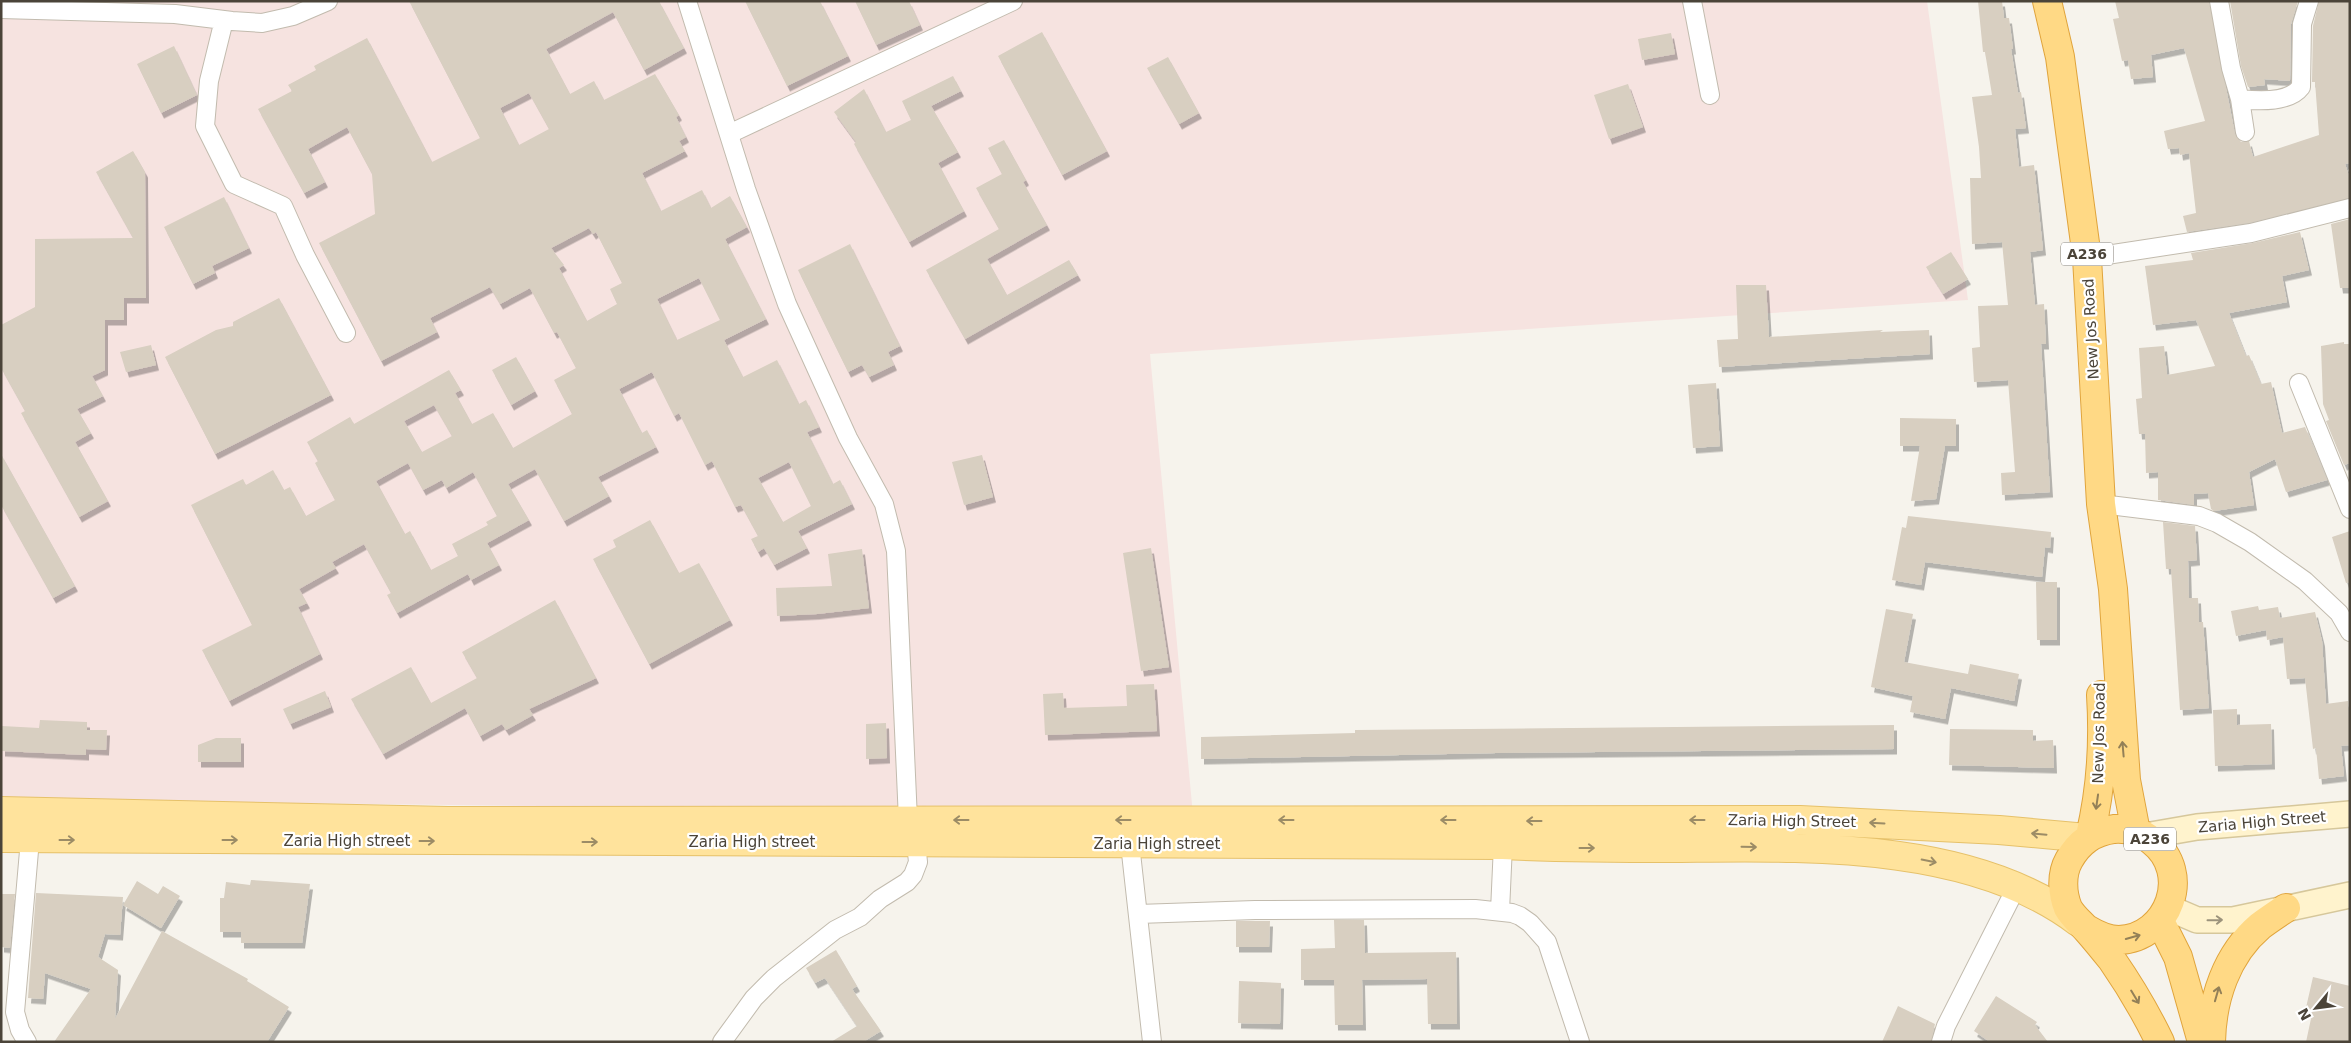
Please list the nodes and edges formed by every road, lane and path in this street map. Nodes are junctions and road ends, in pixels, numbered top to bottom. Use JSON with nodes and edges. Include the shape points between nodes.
{"nodes":[{"id":1,"x":328,"y":1,"type":"edge"},
{"id":2,"x":687,"y":1,"type":"edge"},
{"id":3,"x":1012,"y":1,"type":"edge"},
{"id":4,"x":1692,"y":1,"type":"edge"},
{"id":5,"x":2047,"y":1,"type":"edge"},
{"id":6,"x":2219,"y":1,"type":"edge"},
{"id":7,"x":2309,"y":1,"type":"edge"},
{"id":8,"x":1,"y":9,"type":"edge"},
{"id":9,"x":224,"y":20,"type":"junction"},
{"id":10,"x":1710,"y":95,"type":"dead end"},
{"id":11,"x":2240,"y":99,"type":"junction"},
{"id":12,"x":2245,"y":132,"type":"dead end"},
{"id":13,"x":729,"y":134,"type":"junction"},
{"id":14,"x":2350,"y":208,"type":"edge"},
{"id":15,"x":2088,"y":258,"type":"junction"},
{"id":16,"x":346,"y":333,"type":"dead end"},
{"id":17,"x":2299,"y":383,"type":"dead end"},
{"id":18,"x":2101,"y":507,"type":"junction"},
{"id":19,"x":2350,"y":509,"type":"edge"},
{"id":20,"x":2350,"y":632,"type":"edge"},
{"id":21,"x":1,"y":811,"type":"edge"},
{"id":22,"x":30,"y":812,"type":"junction"},
{"id":23,"x":2350,"y":814,"type":"edge"},
{"id":24,"x":912,"y":832,"type":"junction"},
{"id":25,"x":1500,"y":833,"type":"junction"},
{"id":26,"x":2141,"y":834,"type":"junction"},
{"id":27,"x":2089,"y":837,"type":"junction"},
{"id":28,"x":1,"y":838,"type":"edge"},
{"id":29,"x":31,"y":839,"type":"junction"},
{"id":30,"x":1130,"y":844,"type":"junction"},
{"id":31,"x":2017,"y":886,"type":"junction"},
{"id":32,"x":2350,"y":896,"type":"edge"},
{"id":33,"x":2286,"y":908,"type":"junction"},
{"id":34,"x":1500,"y":911,"type":"junction"},
{"id":35,"x":1138,"y":914,"type":"junction"},
{"id":36,"x":2164,"y":914,"type":"junction"},
{"id":37,"x":2082,"y":926,"type":"junction"},
{"id":38,"x":28,"y":1042,"type":"edge"},
{"id":39,"x":722,"y":1042,"type":"edge"},
{"id":40,"x":1152,"y":1042,"type":"edge"},
{"id":41,"x":1580,"y":1042,"type":"edge"},
{"id":42,"x":1941,"y":1042,"type":"edge"},
{"id":43,"x":2160,"y":1042,"type":"edge"},
{"id":44,"x":2202,"y":1042,"type":"edge"},
{"id":45,"x":2211,"y":1042,"type":"edge"}],
"edges":[{"from":1,"to":9,"type":"street","via":[[293,16],[262,23]]},
{"from":2,"to":13,"type":"street"},
{"from":3,"to":13,"type":"street"},
{"from":4,"to":10,"type":"street"},
{"from":5,"to":15,"type":"highway","name":"New Jos Road","number":"A236","via":[[2060,57]]},
{"from":6,"to":11,"type":"street"},
{"from":7,"to":11,"type":"street","via":[[2302,24],[2301,88],[2276,98]]},
{"from":8,"to":9,"type":"street","via":[[175,14]]},
{"from":9,"to":16,"type":"street","via":[[209,81],[205,126],[234,184],[283,206]]},
{"from":11,"to":12,"type":"street"},
{"from":13,"to":24,"type":"street","via":[[787,304],[848,438],[884,504],[896,550]]},
{"from":14,"to":15,"type":"street","via":[[2251,233]]},
{"from":15,"to":18,"type":"highway","name":"New Jos Road","number":"A236"},
{"from":17,"to":19,"type":"street"},
{"from":18,"to":20,"type":"street","via":[[2199,516],[2216,522],[2305,581],[2339,613]]},
{"from":26,"to":18,"type":"highway","name":"New Jos Road","number":"A236","one_way":true,"via":[[2126,780],[2113,589]]},
{"from":18,"to":27,"type":"highway","name":"New Jos Road","number":"A236","one_way":true,"via":[[2096,585],[2102,739],[2098,794]]},
{"from":21,"to":22,"type":"main road","name":"Zaria High street"},
{"from":22,"to":24,"type":"main road","name":"Zaria High street"},
{"from":22,"to":29,"type":"street"},
{"from":23,"to":26,"type":"main road","name":"Zaria High Street"},
{"from":25,"to":24,"type":"main road","name":"Zaria High street","one_way":true},
{"from":29,"to":24,"type":"main road","name":"Zaria High street","one_way":true},
{"from":24,"to":30,"type":"main road","name":"Zaria High street"},
{"from":24,"to":39,"type":"street","via":[[918,862],[907,882],[880,898],[864,914],[835,930],[774,978],[754,998]]},
{"from":27,"to":25,"type":"main road","name":"Zaria High Street","one_way":true,"via":[[1800,820]]},
{"from":25,"to":30,"type":"main road","name":"Zaria High street"},
{"from":25,"to":31,"type":"main road","name":"Zaria High Street","one_way":true,"via":[[1580,848],[1752,847],[1885,854],[1970,870]]},
{"from":25,"to":34,"type":"street"},
{"from":26,"to":27,"type":"highway","number":"A236","via":[[2120,829],[2105,830]]},
{"from":26,"to":36,"type":"highway","number":"A236","via":[[2158,846],[2173,875],[2174,892]]},
{"from":27,"to":37,"type":"highway","via":[[2075,849],[2063,878],[2069,909]]},
{"from":28,"to":29,"type":"main road","name":"Zaria High street"},
{"from":29,"to":38,"type":"street","via":[[15,1012],[20,1030]]},
{"from":30,"to":35,"type":"street"},
{"from":31,"to":37,"type":"main road","name":"Zaria High Street","via":[[2038,895]]},
{"from":31,"to":42,"type":"street","via":[[1946,1026]]},
{"from":32,"to":33,"type":"main road"},
{"from":36,"to":33,"type":"main road","one_way":true,"via":[[2197,920],[2233,920]]},
{"from":45,"to":33,"type":"highway","one_way":true,"via":[[2221,980],[2258,928]]},
{"from":34,"to":35,"type":"street","via":[[1266,910]]},
{"from":34,"to":41,"type":"street","via":[[1530,922],[1548,942]]},
{"from":35,"to":40,"type":"street"},
{"from":37,"to":36,"type":"highway","one_way":true,"via":[[2101,937],[2133,938],[2148,931]]},
{"from":36,"to":44,"type":"highway"},
{"from":37,"to":43,"type":"highway","one_way":true,"via":[[2132,990]]}]}
